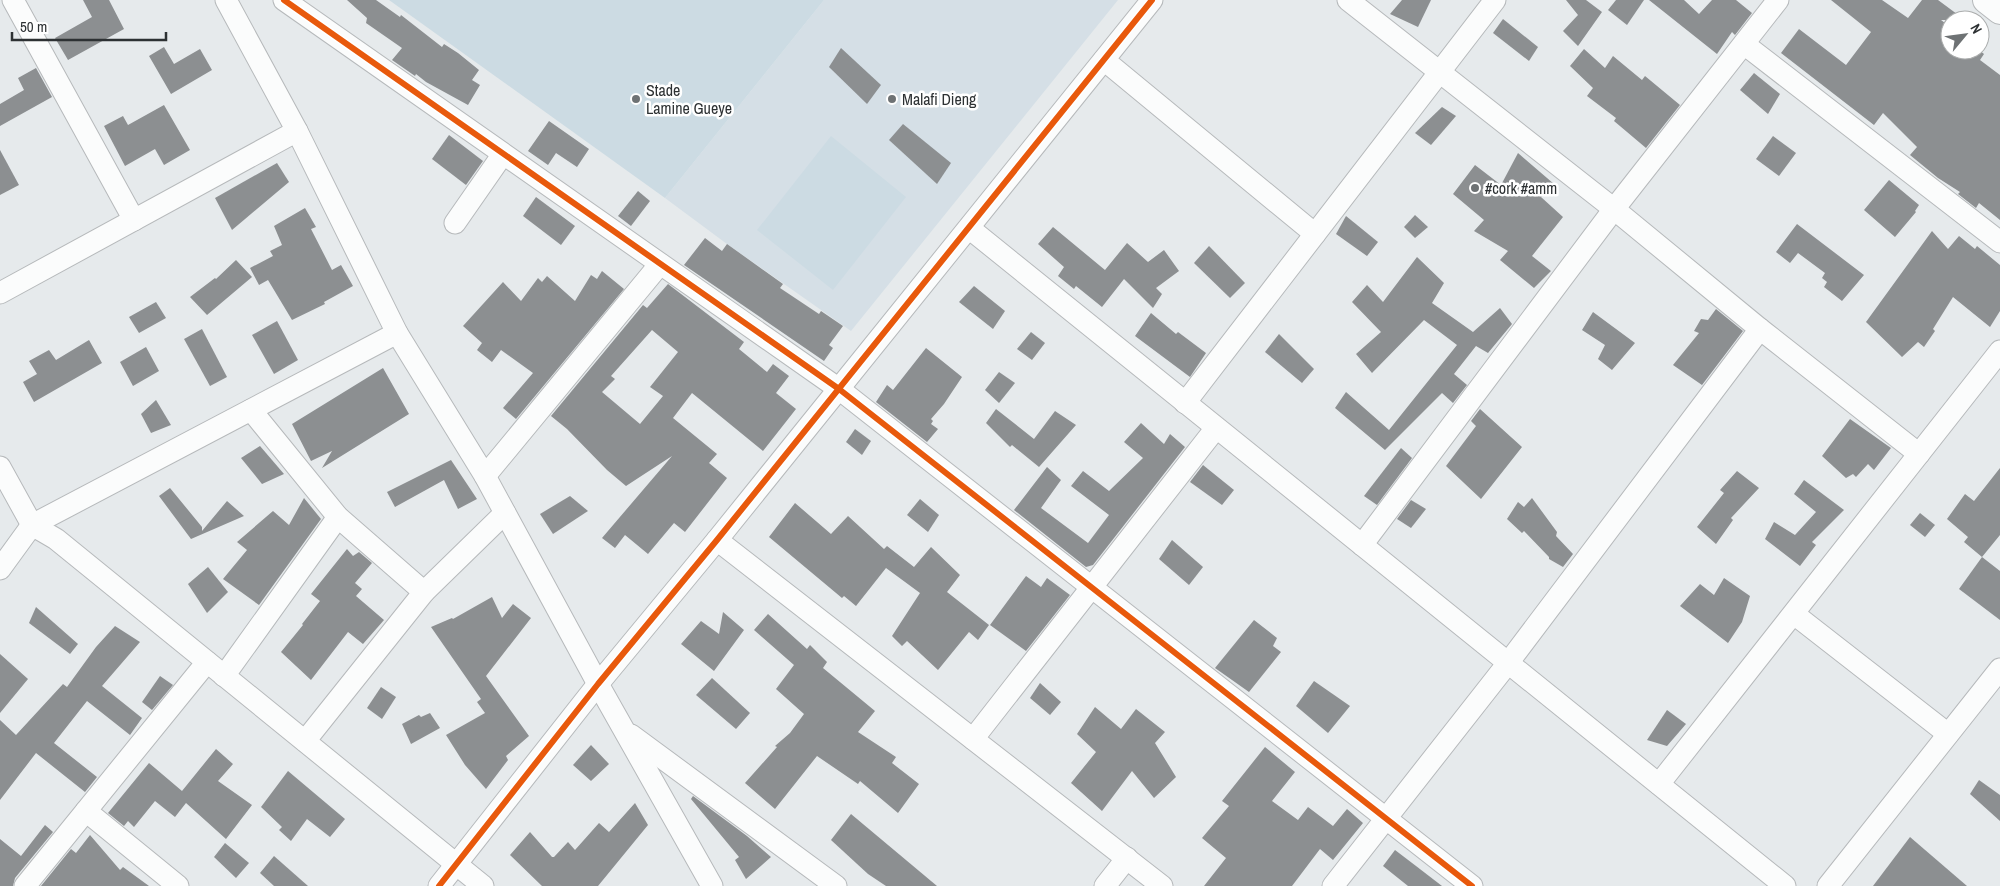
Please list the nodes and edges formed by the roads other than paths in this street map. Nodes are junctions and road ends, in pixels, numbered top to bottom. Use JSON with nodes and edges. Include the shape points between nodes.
{"nodes":[{"id":1,"x":13,"y":0,"type":"edge"},
{"id":2,"x":226,"y":0,"type":"edge"},
{"id":3,"x":284,"y":0,"type":"edge"},
{"id":4,"x":1152,"y":0,"type":"edge"},
{"id":5,"x":1348,"y":0,"type":"edge"},
{"id":6,"x":1495,"y":0,"type":"edge"},
{"id":7,"x":1778,"y":0,"type":"edge"},
{"id":8,"x":1986,"y":0,"type":"edge"},
{"id":9,"x":2000,"y":11,"type":"edge"},
{"id":10,"x":1744,"y":44,"type":"junction"},
{"id":11,"x":1104,"y":60,"type":"junction"},
{"id":12,"x":1439,"y":72,"type":"junction"},
{"id":13,"x":297,"y":131,"type":"junction"},
{"id":14,"x":503,"y":154,"type":"junction"},
{"id":15,"x":1614,"y":209,"type":"junction"},
{"id":16,"x":134,"y":220,"type":"junction"},
{"id":17,"x":454,"y":223,"type":"dead end"},
{"id":18,"x":969,"y":228,"type":"junction"},
{"id":19,"x":1315,"y":234,"type":"junction"},
{"id":20,"x":2000,"y":242,"type":"edge"},
{"id":21,"x":660,"y":264,"type":"junction"},
{"id":22,"x":0,"y":293,"type":"edge"},
{"id":23,"x":1760,"y":329,"type":"junction"},
{"id":24,"x":397,"y":333,"type":"junction"},
{"id":25,"x":2000,"y":351,"type":"edge"},
{"id":26,"x":839,"y":390,"type":"junction"},
{"id":27,"x":1185,"y":402,"type":"junction"},
{"id":28,"x":251,"y":410,"type":"junction"},
{"id":29,"x":1216,"y":428,"type":"junction"},
{"id":30,"x":1919,"y":454,"type":"junction"},
{"id":31,"x":0,"y":467,"type":"edge"},
{"id":32,"x":485,"y":476,"type":"junction"},
{"id":33,"x":505,"y":513,"type":"junction"},
{"id":34,"x":338,"y":517,"type":"junction"},
{"id":35,"x":32,"y":525,"type":"junction"},
{"id":36,"x":717,"y":540,"type":"junction"},
{"id":37,"x":1362,"y":545,"type":"junction"},
{"id":38,"x":0,"y":569,"type":"edge"},
{"id":39,"x":1091,"y":588,"type":"junction"},
{"id":40,"x":424,"y":592,"type":"junction"},
{"id":41,"x":1794,"y":614,"type":"junction"},
{"id":42,"x":207,"y":662,"type":"junction"},
{"id":43,"x":1508,"y":663,"type":"junction"},
{"id":44,"x":2000,"y":670,"type":"edge"},
{"id":45,"x":224,"y":676,"type":"junction"},
{"id":46,"x":598,"y":684,"type":"junction"},
{"id":47,"x":625,"y":730,"type":"junction"},
{"id":48,"x":1948,"y":734,"type":"junction"},
{"id":49,"x":973,"y":739,"type":"junction"},
{"id":50,"x":305,"y":742,"type":"junction"},
{"id":51,"x":1659,"y":784,"type":"junction"},
{"id":52,"x":86,"y":811,"type":"junction"},
{"id":53,"x":1386,"y":818,"type":"junction"},
{"id":54,"x":1127,"y":858,"type":"junction"},
{"id":55,"x":456,"y":865,"type":"junction"},
{"id":56,"x":25,"y":886,"type":"edge"},
{"id":57,"x":178,"y":886,"type":"edge"},
{"id":58,"x":439,"y":886,"type":"edge"},
{"id":59,"x":482,"y":886,"type":"edge"},
{"id":60,"x":712,"y":886,"type":"edge"},
{"id":61,"x":836,"y":886,"type":"edge"},
{"id":62,"x":1104,"y":886,"type":"edge"},
{"id":63,"x":1162,"y":886,"type":"edge"},
{"id":64,"x":1333,"y":886,"type":"edge"},
{"id":65,"x":1472,"y":886,"type":"edge"},
{"id":66,"x":1785,"y":886,"type":"edge"},
{"id":67,"x":1828,"y":886,"type":"edge"}],
"edges":[{"from":1,"to":16,"type":"street"},
{"from":2,"to":13,"type":"street"},
{"from":3,"to":14,"type":"street"},
{"from":4,"to":11,"type":"street"},
{"from":5,"to":12,"type":"street"},
{"from":6,"to":12,"type":"street"},
{"from":7,"to":10,"type":"street"},
{"from":8,"to":9,"type":"street"},
{"from":10,"to":15,"type":"street"},
{"from":10,"to":20,"type":"street"},
{"from":11,"to":18,"type":"street"},
{"from":11,"to":19,"type":"street"},
{"from":12,"to":15,"type":"street"},
{"from":12,"to":19,"type":"street"},
{"from":13,"to":16,"type":"street"},
{"from":13,"to":24,"type":"street"},
{"from":14,"to":17,"type":"street"},
{"from":14,"to":21,"type":"street"},
{"from":15,"to":23,"type":"street"},
{"from":15,"to":37,"type":"street"},
{"from":16,"to":22,"type":"street"},
{"from":18,"to":26,"type":"street"},
{"from":18,"to":27,"type":"street"},
{"from":19,"to":27,"type":"street"},
{"from":21,"to":26,"type":"street"},
{"from":21,"to":32,"type":"street"},
{"from":23,"to":30,"type":"street"},
{"from":23,"to":43,"type":"street"},
{"from":24,"to":28,"type":"street"},
{"from":24,"to":32,"type":"street"},
{"from":25,"to":30,"type":"street"},
{"from":26,"to":36,"type":"street"},
{"from":26,"to":39,"type":"street"},
{"from":27,"to":29,"type":"street"},
{"from":28,"to":34,"type":"street"},
{"from":28,"to":35,"type":"street"},
{"from":29,"to":37,"type":"street"},
{"from":29,"to":39,"type":"street"},
{"from":30,"to":41,"type":"street"},
{"from":31,"to":35,"type":"street"},
{"from":32,"to":33,"type":"street"},
{"from":33,"to":40,"type":"street"},
{"from":33,"to":46,"type":"street"},
{"from":34,"to":40,"type":"street"},
{"from":34,"to":45,"type":"street"},
{"from":35,"to":38,"type":"street"},
{"from":35,"to":42,"type":"street","via":[[56,539]]},
{"from":36,"to":46,"type":"street"},
{"from":36,"to":49,"type":"street"},
{"from":37,"to":43,"type":"street"},
{"from":39,"to":49,"type":"street"},
{"from":39,"to":53,"type":"street"},
{"from":40,"to":50,"type":"street"},
{"from":41,"to":48,"type":"street"},
{"from":41,"to":51,"type":"street"},
{"from":42,"to":45,"type":"street"},
{"from":42,"to":52,"type":"street"},
{"from":43,"to":51,"type":"street"},
{"from":43,"to":53,"type":"street"},
{"from":44,"to":48,"type":"street"},
{"from":45,"to":50,"type":"street"},
{"from":46,"to":47,"type":"street"},
{"from":46,"to":55,"type":"street"},
{"from":47,"to":60,"type":"street"},
{"from":47,"to":61,"type":"street"},
{"from":48,"to":67,"type":"street"},
{"from":49,"to":54,"type":"street"},
{"from":50,"to":55,"type":"street"},
{"from":51,"to":66,"type":"street"},
{"from":52,"to":56,"type":"street"},
{"from":52,"to":57,"type":"street"},
{"from":53,"to":64,"type":"street"},
{"from":53,"to":65,"type":"street"},
{"from":54,"to":62,"type":"street"},
{"from":54,"to":63,"type":"street"},
{"from":55,"to":58,"type":"street"},
{"from":55,"to":59,"type":"street"}]}
